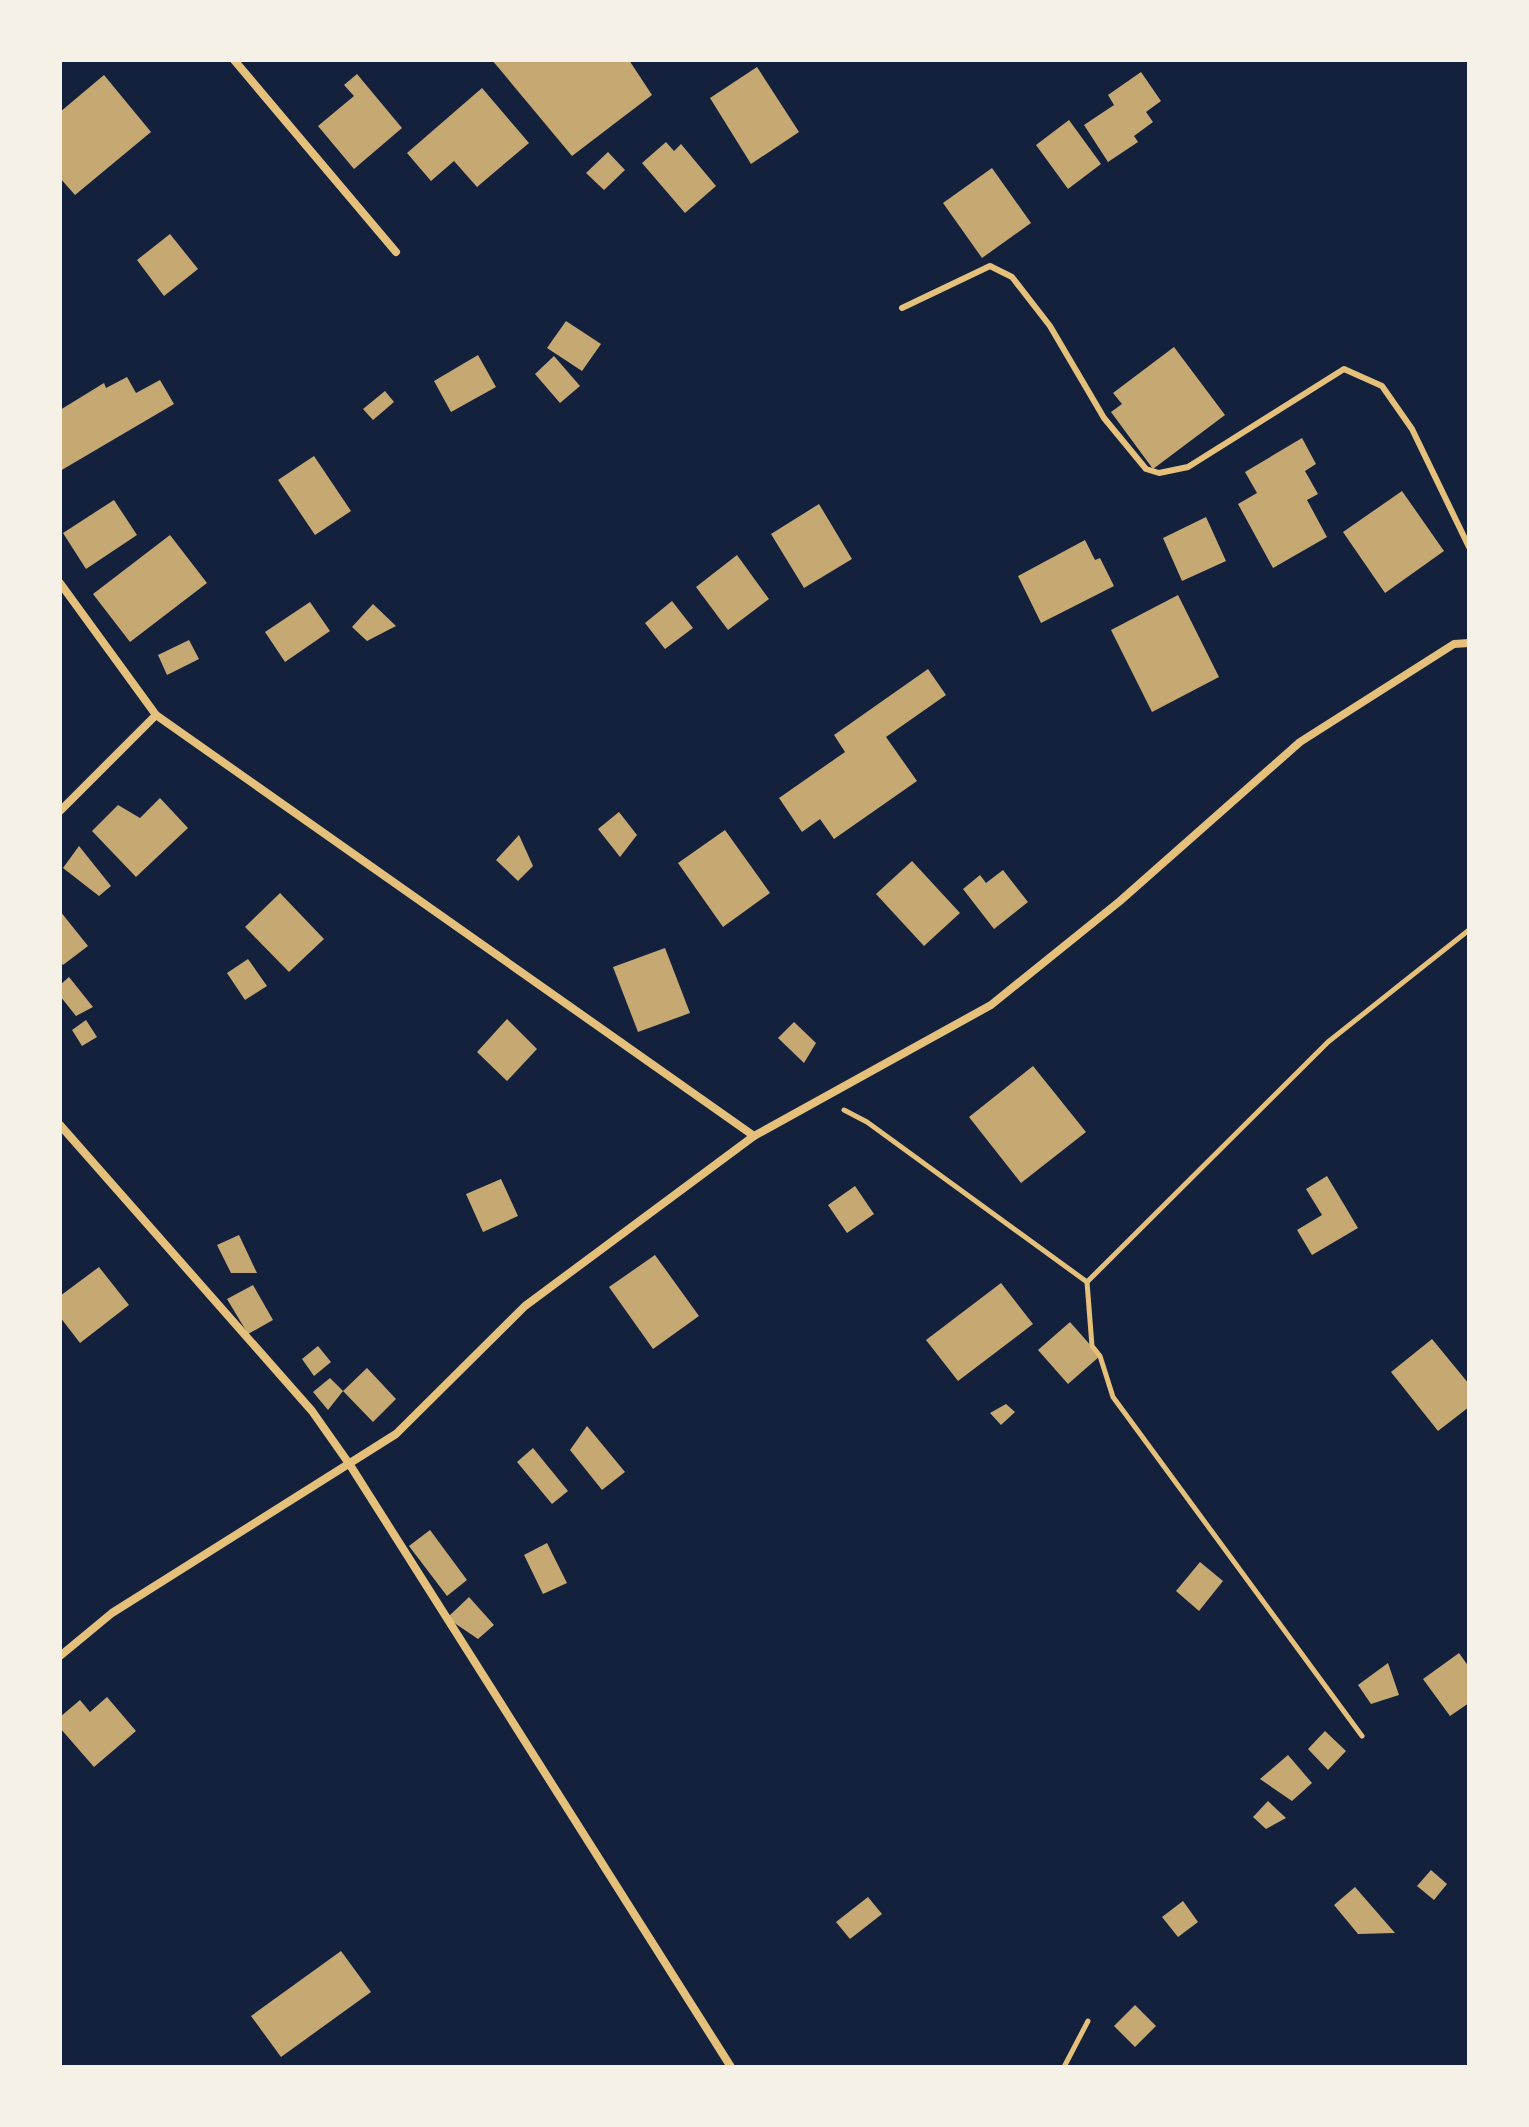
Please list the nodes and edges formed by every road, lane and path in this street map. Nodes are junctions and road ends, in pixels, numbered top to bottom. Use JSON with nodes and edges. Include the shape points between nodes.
{"nodes":[{"id":1,"x":234,"y":60,"type":"edge"},
{"id":2,"x":396,"y":252,"type":"dead end"},
{"id":3,"x":902,"y":308,"type":"dead end"},
{"id":4,"x":1469,"y":547,"type":"edge"},
{"id":5,"x":60,"y":583,"type":"edge"},
{"id":6,"x":1469,"y":643,"type":"edge"},
{"id":7,"x":156,"y":715,"type":"junction"},
{"id":8,"x":60,"y":811,"type":"edge"},
{"id":9,"x":1469,"y":930,"type":"edge"},
{"id":10,"x":822,"y":1099,"type":"junction"},
{"id":11,"x":60,"y":1125,"type":"edge"},
{"id":12,"x":754,"y":1136,"type":"junction"},
{"id":13,"x":1087,"y":1282,"type":"junction"},
{"id":14,"x":350,"y":1465,"type":"junction"},
{"id":15,"x":60,"y":1656,"type":"edge"},
{"id":16,"x":1362,"y":1736,"type":"dead end"},
{"id":17,"x":1088,"y":2021,"type":"dead end"},
{"id":18,"x":731,"y":2067,"type":"edge"},
{"id":19,"x":1064,"y":2067,"type":"edge"}],
"edges":[{"from":1,"to":2,"type":"street"},
{"from":3,"to":4,"type":"lane","via":[[990,266],[1012,277],[1050,326],[1104,418],[1146,469],[1159,473],[1188,467],[1344,369],[1382,386],[1412,429]]},
{"from":5,"to":7,"type":"street"},
{"from":6,"to":10,"type":"street","via":[[1454,644],[1300,742],[1120,901],[991,1005]]},
{"from":7,"to":8,"type":"street"},
{"from":7,"to":12,"type":"street"},
{"from":9,"to":13,"type":"path","via":[[1328,1042]]},
{"from":10,"to":12,"type":"street"},
{"from":10,"to":13,"type":"path","via":[[867,1122]]},
{"from":11,"to":14,"type":"street","via":[[312,1411]]},
{"from":12,"to":14,"type":"street","via":[[525,1306],[396,1434]]},
{"from":13,"to":16,"type":"path","via":[[1092,1346],[1113,1397]]},
{"from":14,"to":15,"type":"street","via":[[112,1613]]},
{"from":14,"to":18,"type":"street"},
{"from":17,"to":19,"type":"path"}]}
